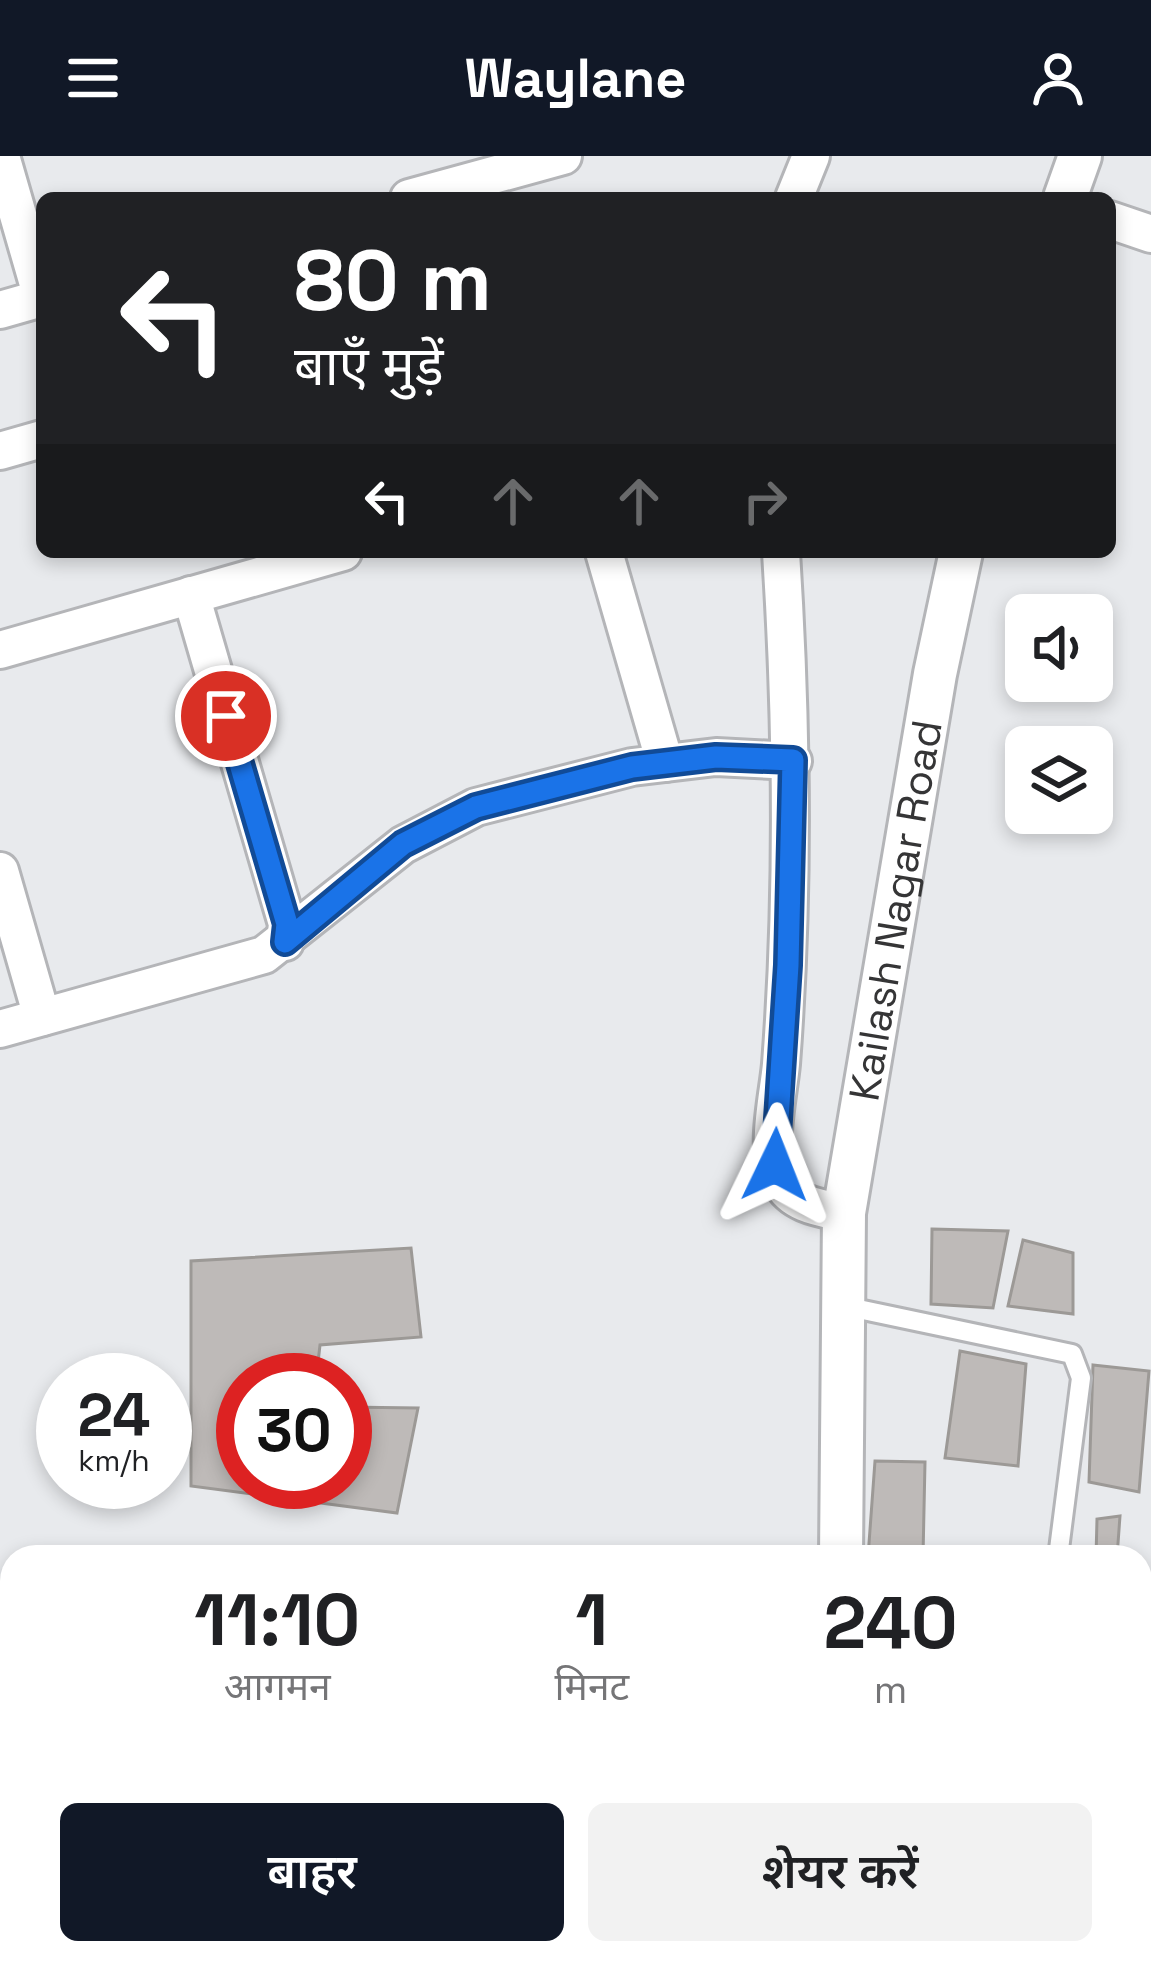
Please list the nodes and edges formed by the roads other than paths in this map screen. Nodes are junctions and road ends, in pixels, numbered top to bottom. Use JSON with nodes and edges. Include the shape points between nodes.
{"nodes":[{"id":1,"x":1,"y":156,"type":"edge"},
{"id":2,"x":563,"y":156,"type":"edge"},
{"id":3,"x":811,"y":156,"type":"edge"},
{"id":4,"x":1080,"y":156,"type":"edge"},
{"id":5,"x":432,"y":192,"type":"edge"},
{"id":6,"x":796,"y":192,"type":"edge"},
{"id":7,"x":1067,"y":192,"type":"edge"},
{"id":8,"x":1116,"y":222,"type":"edge"},
{"id":9,"x":1151,"y":234,"type":"edge"},
{"id":10,"x":36,"y":277,"type":"edge"},
{"id":11,"x":36,"y":300,"type":"edge"},
{"id":12,"x":0,"y":310,"type":"edge"},
{"id":13,"x":36,"y":441,"type":"edge"},
{"id":14,"x":0,"y":451,"type":"edge"},
{"id":15,"x":322,"y":558,"type":"edge"},
{"id":16,"x":606,"y":558,"type":"edge"},
{"id":17,"x":782,"y":558,"type":"edge"},
{"id":18,"x":960,"y":558,"type":"edge"},
{"id":19,"x":191,"y":596,"type":"junction"},
{"id":20,"x":0,"y":650,"type":"edge"},
{"id":21,"x":793,"y":760,"type":"junction"},
{"id":22,"x":665,"y":763,"type":"junction"},
{"id":23,"x":2,"y":882,"type":"edge"},
{"id":24,"x":285,"y":942,"type":"junction"},
{"id":25,"x":42,"y":1018,"type":"junction"},
{"id":26,"x":0,"y":1029,"type":"edge"},
{"id":27,"x":844,"y":1213,"type":"junction"},
{"id":28,"x":844,"y":1306,"type":"junction"},
{"id":29,"x":841,"y":1545,"type":"edge"},
{"id":30,"x":1060,"y":1545,"type":"edge"}],
"edges":[{"from":1,"to":10,"type":"street"},
{"from":2,"to":5,"type":"street"},
{"from":3,"to":6,"type":"street"},
{"from":4,"to":7,"type":"street"},
{"from":8,"to":9,"type":"street"},
{"from":11,"to":12,"type":"street"},
{"from":13,"to":14,"type":"street"},
{"from":15,"to":19,"type":"street"},
{"from":16,"to":22,"type":"street"},
{"from":17,"to":21,"type":"street"},
{"from":18,"to":27,"type":"street","name":"Kailash Nagar Road"},
{"from":19,"to":20,"type":"street"},
{"from":19,"to":24,"type":"street","via":[[287,924]]},
{"from":21,"to":22,"type":"street"},
{"from":21,"to":27,"type":"street","via":[[775,1165],[791,1195]]},
{"from":22,"to":24,"type":"street","via":[[439,823]]},
{"from":23,"to":25,"type":"street"},
{"from":24,"to":25,"type":"street","via":[[264,955]]},
{"from":25,"to":26,"type":"street"},
{"from":27,"to":28,"type":"street","name":"Kailash Nagar Road"},
{"from":28,"to":29,"type":"street","name":"Kailash Nagar Road"},
{"from":28,"to":30,"type":"lane","via":[[1072,1354],[1082,1378]]}]}
